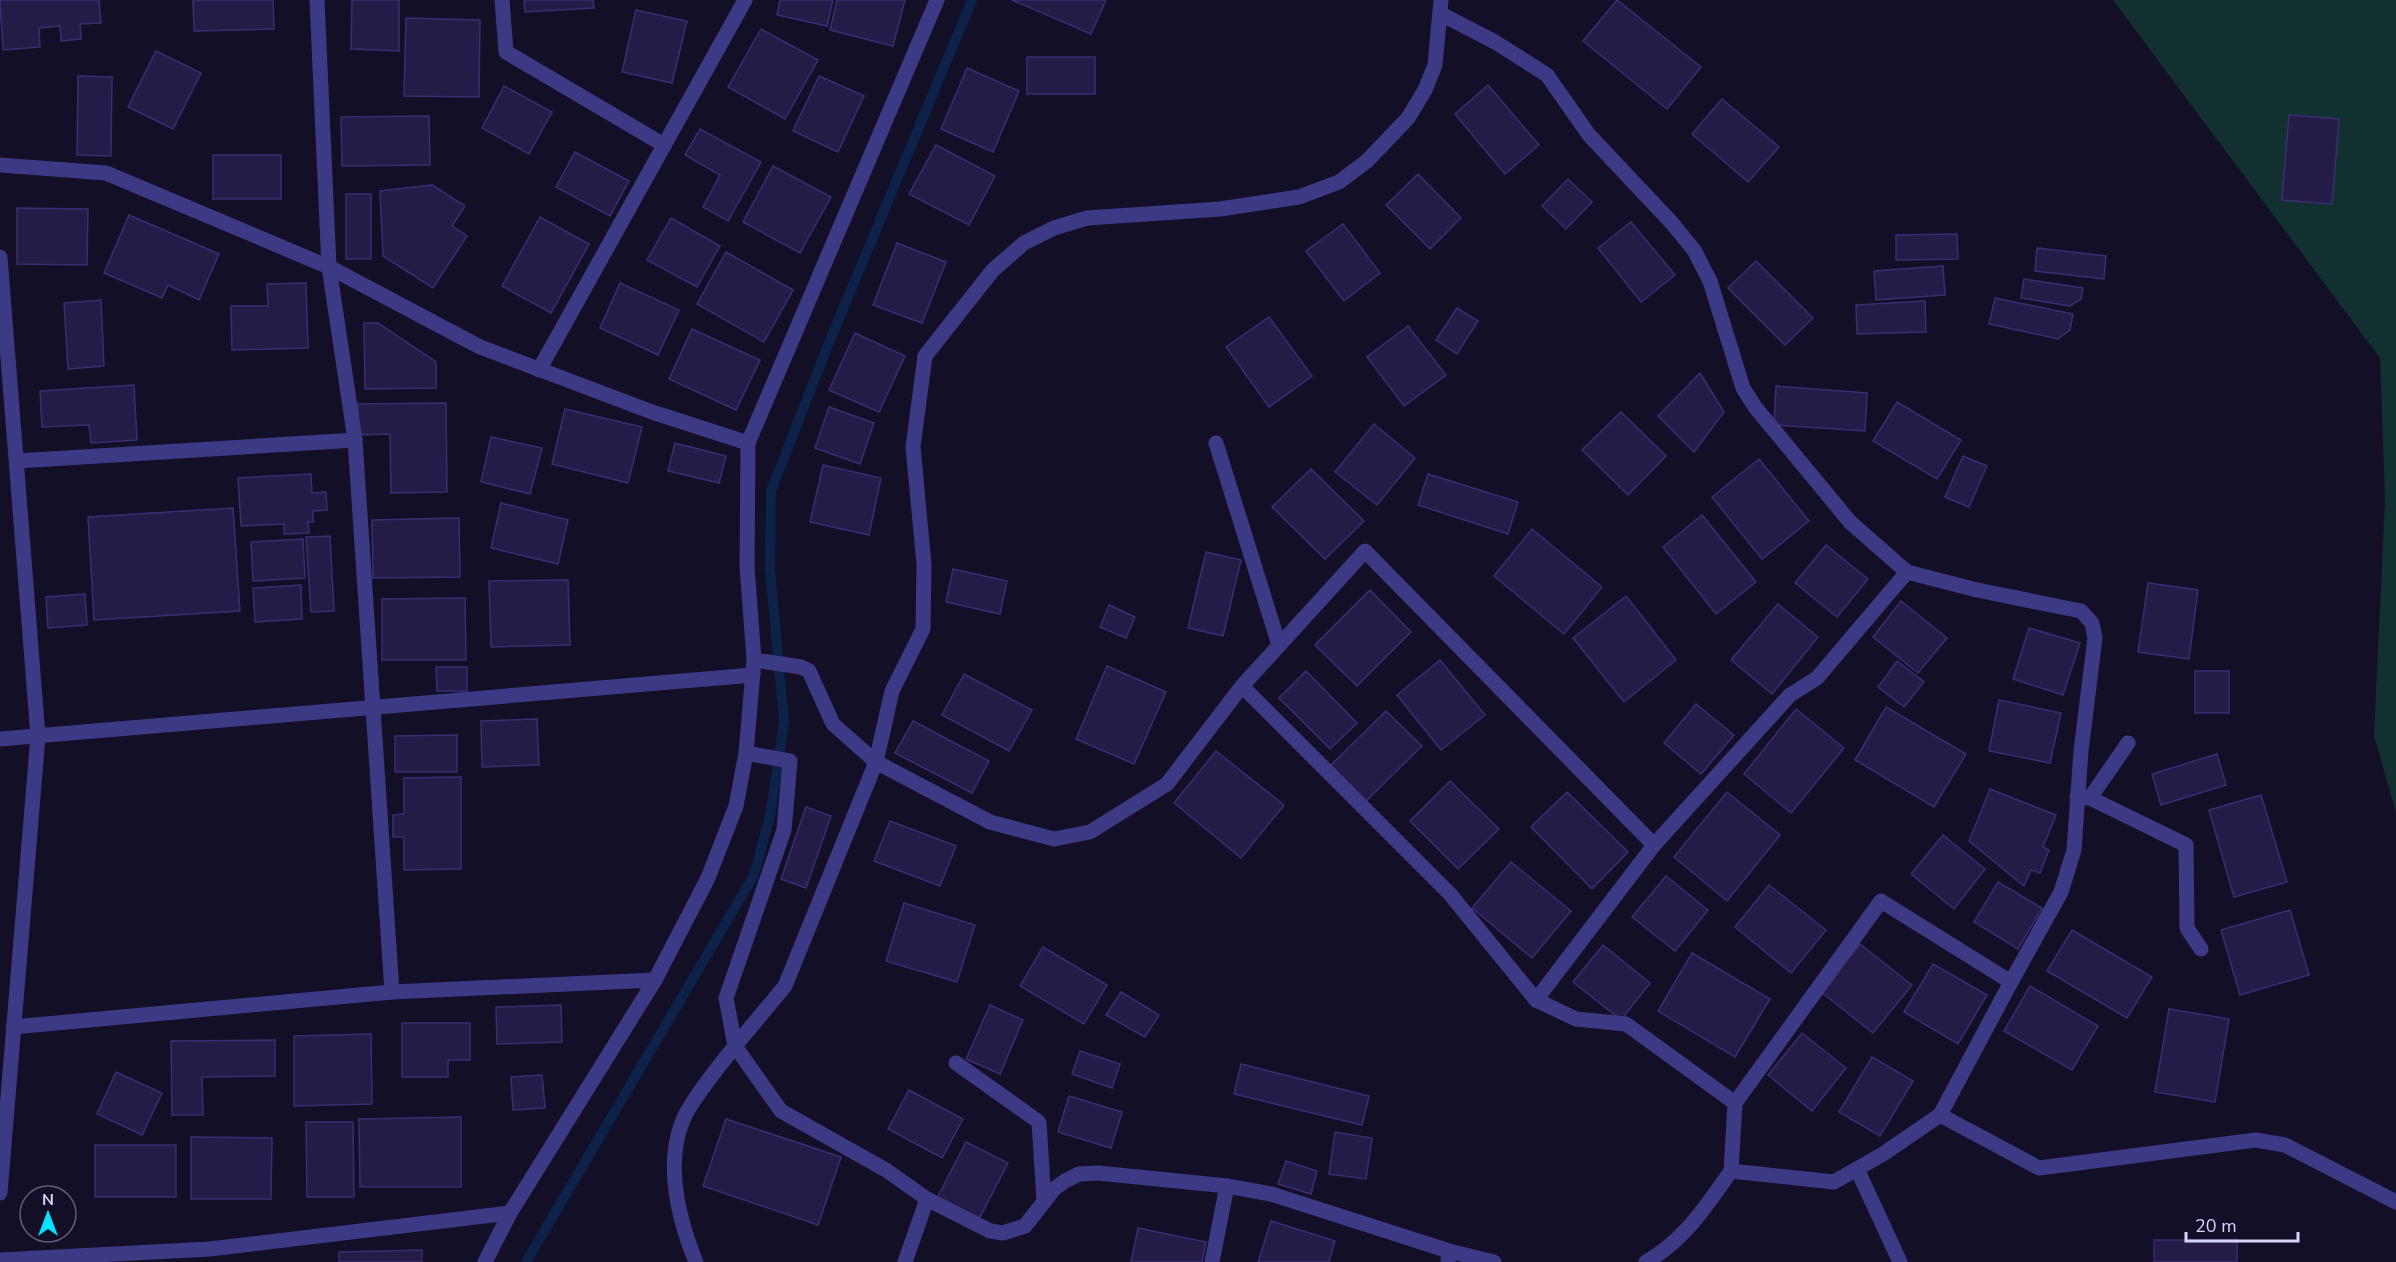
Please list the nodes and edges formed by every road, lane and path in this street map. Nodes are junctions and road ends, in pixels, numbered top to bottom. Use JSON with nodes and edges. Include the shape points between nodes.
{"nodes":[{"id":1,"x":317,"y":0,"type":"edge"},
{"id":2,"x":502,"y":0,"type":"edge"},
{"id":3,"x":745,"y":0,"type":"edge"},
{"id":4,"x":937,"y":0,"type":"edge"},
{"id":5,"x":1441,"y":7,"type":"edge"},
{"id":6,"x":664,"y":145,"type":"junction"},
{"id":7,"x":0,"y":165,"type":"edge"},
{"id":8,"x":0,"y":257,"type":"edge"},
{"id":9,"x":329,"y":267,"type":"junction"},
{"id":10,"x":539,"y":370,"type":"junction"},
{"id":11,"x":355,"y":440,"type":"junction"},
{"id":12,"x":748,"y":443,"type":"junction"},
{"id":13,"x":1216,"y":443,"type":"dead end"},
{"id":14,"x":18,"y":461,"type":"junction"},
{"id":15,"x":1907,"y":572,"type":"junction"},
{"id":16,"x":1279,"y":645,"type":"junction"},
{"id":17,"x":756,"y":665,"type":"junction"},
{"id":18,"x":1242,"y":686,"type":"junction"},
{"id":19,"x":375,"y":707,"type":"junction"},
{"id":20,"x":38,"y":736,"type":"junction"},
{"id":21,"x":0,"y":739,"type":"edge"},
{"id":22,"x":2128,"y":743,"type":"dead end"},
{"id":23,"x":753,"y":754,"type":"junction"},
{"id":24,"x":876,"y":762,"type":"junction"},
{"id":25,"x":2083,"y":797,"type":"junction"},
{"id":26,"x":1654,"y":845,"type":"junction"},
{"id":27,"x":2201,"y":950,"type":"dead end"},
{"id":28,"x":655,"y":980,"type":"junction"},
{"id":29,"x":2011,"y":982,"type":"junction"},
{"id":30,"x":392,"y":992,"type":"junction"},
{"id":31,"x":1536,"y":1000,"type":"junction"},
{"id":32,"x":13,"y":1027,"type":"junction"},
{"id":33,"x":735,"y":1046,"type":"junction"},
{"id":34,"x":956,"y":1063,"type":"dead end"},
{"id":35,"x":1735,"y":1102,"type":"junction"},
{"id":36,"x":1941,"y":1115,"type":"junction"},
{"id":37,"x":1857,"y":1169,"type":"junction"},
{"id":38,"x":1731,"y":1171,"type":"junction"},
{"id":39,"x":1227,"y":1186,"type":"junction"},
{"id":40,"x":0,"y":1193,"type":"edge"},
{"id":41,"x":927,"y":1198,"type":"junction"},
{"id":42,"x":1044,"y":1201,"type":"junction"},
{"id":43,"x":2396,"y":1202,"type":"edge"},
{"id":44,"x":510,"y":1214,"type":"junction"},
{"id":45,"x":211,"y":1256,"type":"edge"},
{"id":46,"x":1449,"y":1257,"type":"edge"},
{"id":47,"x":0,"y":1260,"type":"edge"},
{"id":48,"x":485,"y":1262,"type":"edge"},
{"id":49,"x":696,"y":1262,"type":"edge"},
{"id":50,"x":905,"y":1262,"type":"edge"},
{"id":51,"x":1212,"y":1262,"type":"edge"},
{"id":52,"x":1494,"y":1262,"type":"edge"},
{"id":53,"x":1646,"y":1262,"type":"edge"},
{"id":54,"x":1900,"y":1262,"type":"edge"}],
"edges":[{"from":1,"to":9,"type":"street"},
{"from":2,"to":6,"type":"street","via":[[506,52]]},
{"from":3,"to":6,"type":"street"},
{"from":4,"to":12,"type":"street"},
{"from":5,"to":15,"type":"street","via":[[1547,75],[1589,135],[1671,222],[1694,250],[1710,281],[1743,388],[1755,407],[1850,522]]},
{"from":5,"to":24,"type":"street","via":[[1435,65],[1408,118],[1367,161],[1339,182],[1299,197],[1220,209],[1087,218],[1054,228],[1024,243],[993,270],[925,356],[913,447],[924,564],[923,628],[892,690]]},
{"from":6,"to":10,"type":"street"},
{"from":7,"to":9,"type":"street","via":[[106,172]]},
{"from":8,"to":14,"type":"street"},
{"from":9,"to":10,"type":"street","via":[[480,347]]},
{"from":9,"to":11,"type":"street"},
{"from":10,"to":12,"type":"street"},
{"from":11,"to":14,"type":"street"},
{"from":11,"to":19,"type":"street"},
{"from":12,"to":17,"type":"street","via":[[747,566]]},
{"from":13,"to":16,"type":"street"},
{"from":14,"to":20,"type":"street"},
{"from":15,"to":25,"type":"street","via":[[2081,611],[2092,623],[2095,638]]},
{"from":15,"to":26,"type":"street","via":[[1817,678],[1790,695]]},
{"from":16,"to":18,"type":"street"},
{"from":16,"to":26,"type":"street","via":[[1365,551]]},
{"from":17,"to":19,"type":"street"},
{"from":17,"to":23,"type":"street"},
{"from":17,"to":24,"type":"street","via":[[801,667],[814,677],[833,724]]},
{"from":18,"to":24,"type":"street","via":[[1167,784],[1090,832],[1054,839],[990,822]]},
{"from":18,"to":31,"type":"street","via":[[1450,894]]},
{"from":19,"to":20,"type":"street"},
{"from":19,"to":30,"type":"street"},
{"from":20,"to":21,"type":"street"},
{"from":20,"to":32,"type":"street"},
{"from":22,"to":25,"type":"street"},
{"from":23,"to":28,"type":"street","via":[[724,840]]},
{"from":23,"to":33,"type":"street","via":[[790,760],[784,830],[726,998]]},
{"from":24,"to":33,"type":"street","via":[[785,986]]},
{"from":25,"to":27,"type":"street","via":[[2186,845],[2187,928]]},
{"from":25,"to":29,"type":"street","via":[[2074,850],[2061,892]]},
{"from":26,"to":31,"type":"street"},
{"from":28,"to":30,"type":"street"},
{"from":28,"to":44,"type":"street"},
{"from":29,"to":35,"type":"street","via":[[1881,901]]},
{"from":29,"to":36,"type":"street"},
{"from":30,"to":32,"type":"street"},
{"from":31,"to":35,"type":"street","via":[[1576,1019],[1626,1024]]},
{"from":32,"to":40,"type":"street"},
{"from":33,"to":41,"type":"street","via":[[781,1111],[886,1170]]},
{"from":33,"to":49,"type":"street","via":[[690,1106],[678,1137],[678,1199]]},
{"from":34,"to":42,"type":"street","via":[[1039,1122]]},
{"from":35,"to":38,"type":"street"},
{"from":36,"to":37,"type":"street"},
{"from":36,"to":43,"type":"street","via":[[2039,1168],[2256,1140],[2284,1145]]},
{"from":37,"to":38,"type":"street","via":[[1834,1182]]},
{"from":37,"to":54,"type":"street"},
{"from":38,"to":53,"type":"street","via":[[1676,1242]]},
{"from":39,"to":42,"type":"street","via":[[1079,1174],[1065,1181]]},
{"from":39,"to":46,"type":"street","via":[[1271,1194]]},
{"from":39,"to":51,"type":"street"},
{"from":41,"to":42,"type":"street","via":[[990,1231],[1003,1233],[1025,1226]]},
{"from":41,"to":50,"type":"street"},
{"from":44,"to":45,"type":"street"},
{"from":44,"to":48,"type":"street"},
{"from":45,"to":47,"type":"street"},
{"from":46,"to":52,"type":"street"}]}
